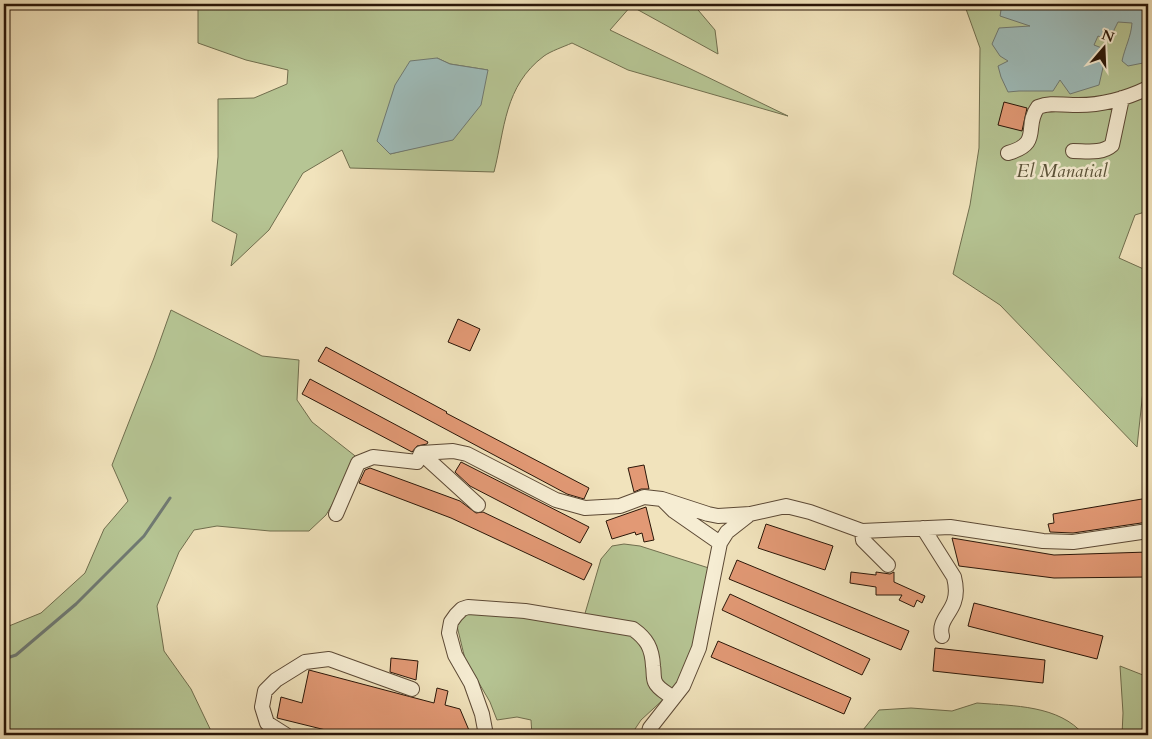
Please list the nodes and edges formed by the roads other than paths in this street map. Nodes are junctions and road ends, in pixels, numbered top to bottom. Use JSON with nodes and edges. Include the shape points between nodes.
{"nodes":[{"id":1,"x":1148,"y":88,"type":"edge"},
{"id":2,"x":1122,"y":98,"type":"junction"},
{"id":3,"x":1073,"y":151,"type":"dead end"},
{"id":4,"x":1008,"y":152,"type":"dead end"},
{"id":5,"x":421,"y":454,"type":"junction"},
{"id":6,"x":662,"y":499,"type":"junction"},
{"id":7,"x":478,"y":505,"type":"dead end"},
{"id":8,"x":336,"y":514,"type":"dead end"},
{"id":9,"x":750,"y":514,"type":"junction"},
{"id":10,"x":923,"y":528,"type":"junction"},
{"id":11,"x":862,"y":530,"type":"junction"},
{"id":12,"x":1148,"y":531,"type":"edge"},
{"id":13,"x":720,"y":543,"type":"junction"},
{"id":14,"x":888,"y":565,"type":"dead end"},
{"id":15,"x":942,"y":636,"type":"dead end"},
{"id":16,"x":412,"y":689,"type":"dead end"},
{"id":17,"x":673,"y":698,"type":"junction"},
{"id":18,"x":286,"y":735,"type":"edge"},
{"id":19,"x":486,"y":735,"type":"edge"},
{"id":20,"x":648,"y":735,"type":"edge"}],
"edges":[{"from":1,"to":2,"type":"street"},
{"from":2,"to":3,"type":"street","via":[[1112,145],[1101,150]]},
{"from":2,"to":4,"type":"street","via":[[1103,103],[1038,106],[1031,137],[1019,150]]},
{"from":5,"to":6,"type":"street","via":[[454,451],[467,454],[556,500],[585,508],[620,506],[644,497]]},
{"from":5,"to":7,"type":"street"},
{"from":5,"to":8,"type":"street","via":[[417,462],[373,457],[358,464]]},
{"from":6,"to":9,"type":"street","via":[[718,516]]},
{"from":6,"to":13,"type":"street"},
{"from":9,"to":11,"type":"street","via":[[778,507],[794,508]]},
{"from":9,"to":13,"type":"street","via":[[727,532]]},
{"from":10,"to":11,"type":"street"},
{"from":10,"to":12,"type":"street","via":[[950,527],[1043,541],[1073,542]]},
{"from":10,"to":15,"type":"street","via":[[954,577],[954,602],[940,627]]},
{"from":11,"to":14,"type":"street","via":[[863,540]]},
{"from":13,"to":17,"type":"street","via":[[699,648],[684,686]]},
{"from":16,"to":18,"type":"street","via":[[329,659],[305,662],[265,691],[262,707],[267,723]]},
{"from":17,"to":19,"type":"street","via":[[659,688],[650,646],[633,630],[525,611],[468,606],[451,622],[449,633],[455,655],[482,714]]},
{"from":17,"to":20,"type":"street"}]}
